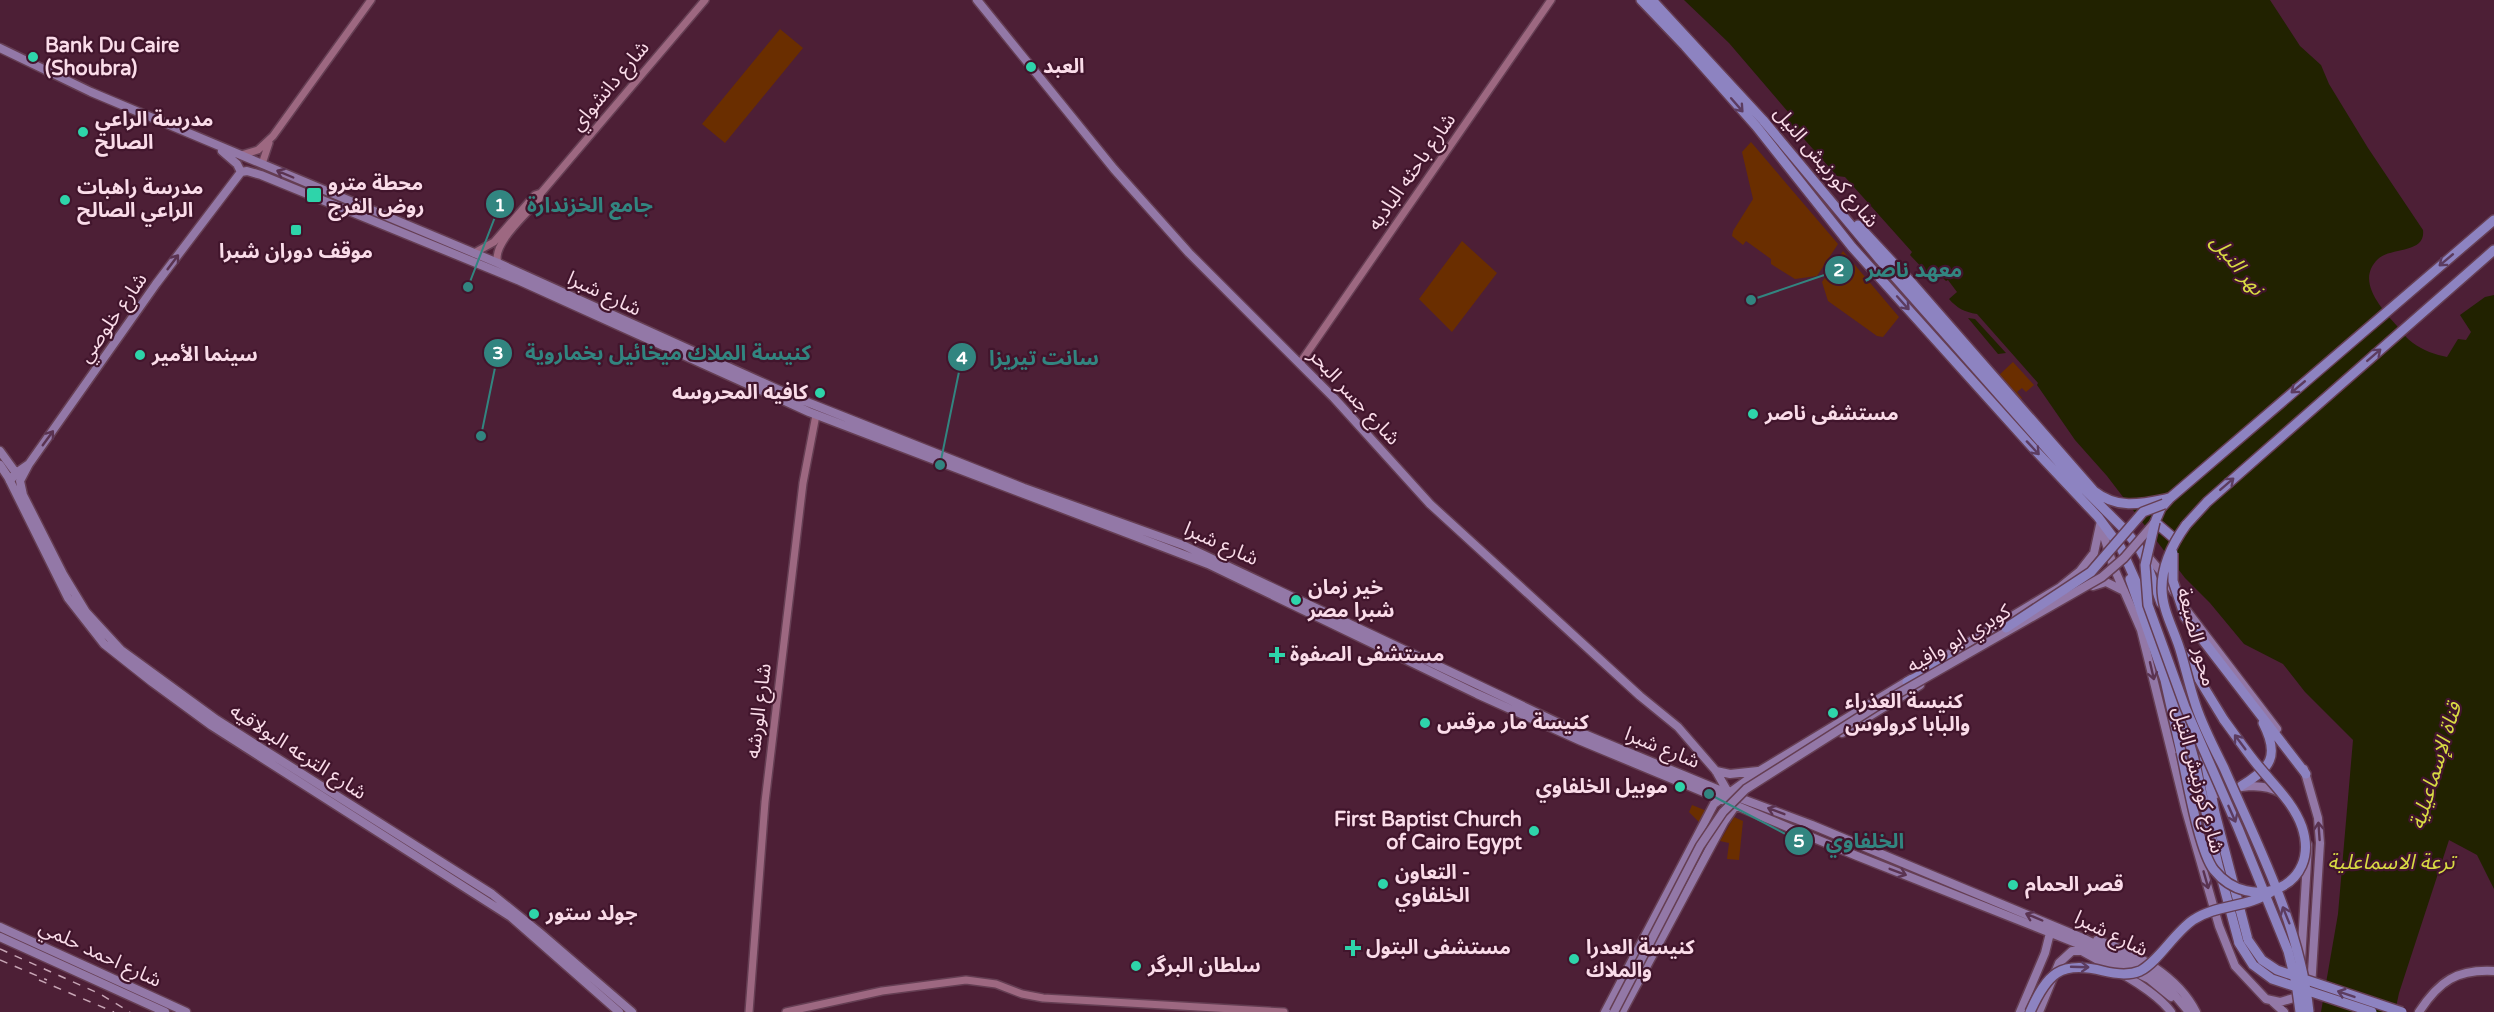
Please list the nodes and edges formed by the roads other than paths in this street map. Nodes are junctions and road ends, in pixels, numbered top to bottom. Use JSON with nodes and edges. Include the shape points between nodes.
{"nodes":[{"id":1,"x":371,"y":0,"type":"edge"},
{"id":2,"x":705,"y":0,"type":"edge"},
{"id":3,"x":977,"y":0,"type":"edge"},
{"id":4,"x":1551,"y":0,"type":"edge"},
{"id":5,"x":1641,"y":0,"type":"edge"},
{"id":6,"x":1652,"y":0,"type":"edge"},
{"id":7,"x":0,"y":48,"type":"edge"},
{"id":8,"x":273,"y":136,"type":"junction"},
{"id":9,"x":217,"y":146,"type":"junction"},
{"id":10,"x":241,"y":155,"type":"junction"},
{"id":11,"x":262,"y":164,"type":"junction"},
{"id":12,"x":241,"y":172,"type":"junction"},
{"id":13,"x":310,"y":185,"type":"junction"},
{"id":14,"x":330,"y":193,"type":"junction"},
{"id":15,"x":541,"y":193,"type":"junction"},
{"id":16,"x":308,"y":195,"type":"junction"},
{"id":17,"x":326,"y":202,"type":"junction"},
{"id":18,"x":1836,"y":207,"type":"junction"},
{"id":19,"x":2494,"y":220,"type":"edge"},
{"id":20,"x":1862,"y":239,"type":"junction"},
{"id":21,"x":1852,"y":247,"type":"junction"},
{"id":22,"x":2494,"y":249,"type":"edge"},
{"id":23,"x":474,"y":253,"type":"junction"},
{"id":24,"x":1880,"y":260,"type":"junction"},
{"id":25,"x":498,"y":263,"type":"junction"},
{"id":26,"x":1870,"y":267,"type":"junction"},
{"id":27,"x":695,"y":357,"type":"junction"},
{"id":28,"x":1300,"y":363,"type":"junction"},
{"id":29,"x":795,"y":402,"type":"junction"},
{"id":30,"x":816,"y":415,"type":"junction"},
{"id":31,"x":0,"y":451,"type":"edge"},
{"id":32,"x":29,"y":464,"type":"junction"},
{"id":33,"x":0,"y":465,"type":"edge"},
{"id":34,"x":16,"y":473,"type":"junction"},
{"id":35,"x":10,"y":481,"type":"junction"},
{"id":36,"x":2167,"y":501,"type":"junction"},
{"id":37,"x":2099,"y":521,"type":"junction"},
{"id":38,"x":2155,"y":522,"type":"junction"},
{"id":39,"x":2111,"y":532,"type":"junction"},
{"id":40,"x":1148,"y":536,"type":"junction"},
{"id":41,"x":2176,"y":540,"type":"junction"},
{"id":42,"x":1165,"y":543,"type":"junction"},
{"id":43,"x":44,"y":544,"type":"junction"},
{"id":44,"x":2138,"y":546,"type":"junction"},
{"id":45,"x":2125,"y":592,"type":"junction"},
{"id":46,"x":2180,"y":648,"type":"junction"},
{"id":47,"x":1907,"y":682,"type":"junction"},
{"id":48,"x":2252,"y":702,"type":"junction"},
{"id":49,"x":215,"y":723,"type":"junction"},
{"id":50,"x":1761,"y":770,"type":"junction"},
{"id":51,"x":1716,"y":771,"type":"junction"},
{"id":52,"x":2306,"y":774,"type":"junction"},
{"id":53,"x":2241,"y":786,"type":"junction"},
{"id":54,"x":1730,"y":794,"type":"junction"},
{"id":55,"x":2212,"y":795,"type":"junction"},
{"id":56,"x":1719,"y":799,"type":"junction"},
{"id":57,"x":1752,"y":802,"type":"junction"},
{"id":58,"x":1736,"y":805,"type":"junction"},
{"id":59,"x":1851,"y":841,"type":"junction"},
{"id":60,"x":1875,"y":851,"type":"junction"},
{"id":61,"x":1847,"y":852,"type":"junction"},
{"id":62,"x":1870,"y":861,"type":"junction"},
{"id":63,"x":2272,"y":891,"type":"junction"},
{"id":64,"x":0,"y":927,"type":"edge"},
{"id":65,"x":2050,"y":933,"type":"junction"},
{"id":66,"x":0,"y":937,"type":"edge"},
{"id":67,"x":2243,"y":941,"type":"junction"},
{"id":68,"x":2089,"y":950,"type":"junction"},
{"id":69,"x":2072,"y":951,"type":"junction"},
{"id":70,"x":2102,"y":963,"type":"junction"},
{"id":71,"x":2494,"y":971,"type":"edge"},
{"id":72,"x":2310,"y":994,"type":"junction"},
{"id":73,"x":2298,"y":997,"type":"junction"},
{"id":74,"x":2273,"y":1002,"type":"junction"},
{"id":75,"x":2193,"y":1010,"type":"edge"},
{"id":76,"x":165,"y":1012,"type":"edge"},
{"id":77,"x":186,"y":1012,"type":"edge"},
{"id":78,"x":619,"y":1012,"type":"edge"},
{"id":79,"x":632,"y":1012,"type":"edge"},
{"id":80,"x":749,"y":1012,"type":"edge"},
{"id":81,"x":786,"y":1012,"type":"edge"},
{"id":82,"x":1284,"y":1012,"type":"edge"},
{"id":83,"x":1605,"y":1012,"type":"edge"},
{"id":84,"x":1614,"y":1012,"type":"edge"},
{"id":85,"x":1622,"y":1012,"type":"edge"},
{"id":86,"x":2020,"y":1012,"type":"edge"},
{"id":87,"x":2030,"y":1012,"type":"edge"},
{"id":88,"x":2039,"y":1012,"type":"edge"},
{"id":89,"x":2171,"y":1012,"type":"edge"},
{"id":90,"x":2182,"y":1012,"type":"edge"},
{"id":91,"x":2284,"y":1012,"type":"edge"},
{"id":92,"x":2299,"y":1012,"type":"edge"},
{"id":93,"x":2309,"y":1012,"type":"edge"},
{"id":94,"x":2372,"y":1012,"type":"edge"},
{"id":95,"x":2402,"y":1012,"type":"edge"},
{"id":96,"x":2420,"y":1012,"type":"edge"}],
"edges":[{"from":1,"to":8,"type":"street"},
{"from":2,"to":15,"type":"street","name":"شارع دانشواي"},
{"from":3,"to":28,"type":"main road","name":"شارع جسر البحر","via":[[1131,189]]},
{"from":4,"to":28,"type":"street","name":"شارع باحثه الباديه"},
{"from":5,"to":21,"type":"highway","name":"شارع كورنيش النيل","one_way":true,"via":[[1756,126]]},
{"from":6,"to":18,"type":"highway","name":"شارع كورنيش النيل","via":[[1763,120]]},
{"from":7,"to":9,"type":"main road","name":"شارع شبرا"},
{"from":8,"to":10,"type":"street","via":[[258,150]]},
{"from":8,"to":11,"type":"street"},
{"from":9,"to":10,"type":"main road","name":"شارع شبرا"},
{"from":9,"to":12,"type":"main road","name":"شارع شبرا"},
{"from":10,"to":11,"type":"main road","name":"شارع شبرا"},
{"from":13,"to":11,"type":"main road","name":"شارع شبرا","one_way":true},
{"from":12,"to":16,"type":"main road","name":"شارع شبرا","via":[[261,174]]},
{"from":32,"to":12,"type":"main road","name":"شارع خلوصي","one_way":true},
{"from":13,"to":14,"type":"main road","name":"شارع شبرا"},
{"from":13,"to":16,"type":"main road"},
{"from":14,"to":17,"type":"main road"},
{"from":14,"to":23,"type":"main road","name":"شارع شبرا"},
{"from":15,"to":23,"type":"street","name":"شارع دانشواي","via":[[494,242]]},
{"from":15,"to":25,"type":"street","name":"شارع دانشواي","via":[[500,245]]},
{"from":16,"to":17,"type":"main road","name":"شارع شبرا"},
{"from":17,"to":27,"type":"main road","name":"شارع شبرا","via":[[477,262]]},
{"from":18,"to":20,"type":"highway","name":"شارع كورنيش النيل"},
{"from":18,"to":36,"type":"highway","via":[[1878,245],[2094,491],[2108,501],[2124,505]]},
{"from":19,"to":36,"type":"highway","one_way":true},
{"from":20,"to":21,"type":"highway"},
{"from":20,"to":24,"type":"highway","name":"شارع كورنيش النيل"},
{"from":21,"to":26,"type":"highway","name":"شارع كورنيش النيل"},
{"from":41,"to":22,"type":"highway","name":"محور الضبعة","one_way":true,"bridge":true,"via":[[2207,502]]},
{"from":23,"to":25,"type":"main road","name":"شارع شبرا"},
{"from":24,"to":26,"type":"highway","via":[[1874,260]]},
{"from":24,"to":44,"type":"highway","name":"شارع كورنيش النيل"},
{"from":25,"to":27,"type":"main road","name":"شارع شبرا"},
{"from":26,"to":37,"type":"highway","name":"شارع كورنيش النيل","one_way":true},
{"from":27,"to":29,"type":"main road","name":"شارع شبرا"},
{"from":28,"to":51,"type":"main road","name":"شارع جسر البحر","via":[[1430,504],[1678,727]]},
{"from":29,"to":30,"type":"main road","name":"شارع شبرا"},
{"from":29,"to":40,"type":"main road","name":"شارع شبرا"},
{"from":30,"to":40,"type":"main road","name":"شارع شبرا"},
{"from":30,"to":80,"type":"street","name":"شارع الورشه","via":[[803,483],[765,802]]},
{"from":31,"to":34,"type":"main road"},
{"from":32,"to":34,"type":"main road","name":"شارع خلوصي"},
{"from":32,"to":43,"type":"main road","name":"شارع الترعه البولاقيه","via":[[20,486]]},
{"from":33,"to":35,"type":"main road","name":"شارع الترعه البولاقيه"},
{"from":34,"to":35,"type":"main road","name":"شارع خلوصي"},
{"from":35,"to":43,"type":"main road","name":"شارع الترعه البولاقيه"},
{"from":36,"to":38,"type":"highway","name":"محور الضبعة","bridge":true},
{"from":36,"to":47,"type":"highway","bridge":true,"via":[[2143,512],[2091,572],[2006,628]]},
{"from":37,"to":39,"type":"highway","name":"شارع كورنيش النيل"},
{"from":37,"to":45,"type":"main road","name":"شارع كورنيش النيل"},
{"from":37,"to":47,"type":"main road","via":[[2094,554],[2080,571]]},
{"from":38,"to":41,"type":"highway"},
{"from":38,"to":84,"type":"main road","name":"كوبري ابو وافيه","bridge":true,"via":[[2102,577],[1880,704],[1746,789],[1723,812],[1700,846]]},
{"from":38,"to":92,"type":"highway","name":"محور الضبعة","one_way":true,"bridge":true,"via":[[2145,566],[2148,605],[2185,707],[2288,951]]},
{"from":39,"to":63,"type":"highway","bridge":true,"via":[[2165,680],[2203,845],[2214,870],[2242,889]]},
{"from":39,"to":67,"type":"highway","name":"شارع كورنيش النيل","via":[[2130,565],[2162,643],[2215,854]]},
{"from":40,"to":42,"type":"main road","name":"شارع شبرا"},
{"from":41,"to":46,"type":"highway","name":"محور الضبعة","bridge":true,"via":[[2162,586]]},
{"from":41,"to":48,"type":"highway","bridge":true,"via":[[2172,568],[2185,617]]},
{"from":42,"to":54,"type":"main road","name":"شارع شبرا","via":[[1211,557],[1555,721]]},
{"from":42,"to":56,"type":"main road","name":"شارع شبرا","via":[[1523,715]]},
{"from":43,"to":49,"type":"main road","name":"شارع الترعه البولاقيه","via":[[68,598],[104,644],[152,682]]},
{"from":44,"to":52,"type":"main road","name":"شارع كورنيش النيل","via":[[2300,759]]},
{"from":44,"to":55,"type":"highway","name":"شارع كورنيش النيل","via":[[2172,635]]},
{"from":45,"to":57,"type":"main road","via":[[2113,584],[2099,582],[1779,772],[1756,787]]},
{"from":45,"to":74,"type":"main road","name":"شارع كورنيش النيل","one_way":true,"via":[[2148,653],[2219,926],[2235,966]]},
{"from":63,"to":46,"type":"highway","one_way":true,"bridge":true,"via":[[2288,883],[2302,867],[2307,848],[2301,825],[2282,793],[2224,720]]},
{"from":93,"to":46,"type":"highway","name":"محور الضبعة","one_way":true,"bridge":true,"via":[[2290,925],[2196,707]]},
{"from":47,"to":50,"type":"main road"},
{"from":48,"to":52,"type":"highway"},
{"from":48,"to":53,"type":"highway","via":[[2270,737],[2272,751],[2261,774]]},
{"from":49,"to":78,"type":"main road","name":"شارع الترعه البولاقيه","via":[[511,917]]},
{"from":49,"to":79,"type":"main road","name":"شارع الترعه البولاقيه","via":[[492,894]]},
{"from":50,"to":51,"type":"main road","via":[[1730,774]]},
{"from":50,"to":54,"type":"main road"},
{"from":51,"to":54,"type":"main road","name":"شارع جسر البحر"},
{"from":72,"to":52,"type":"main road","name":"شارع كورنيش النيل","one_way":true,"via":[[2320,843],[2318,818]]},
{"from":53,"to":55,"type":"main road"},
{"from":53,"to":73,"type":"main road","via":[[2279,791],[2293,804],[2305,828],[2308,857]]},
{"from":54,"to":56,"type":"main road"},
{"from":54,"to":57,"type":"main road","name":"شارع شبرا"},
{"from":55,"to":67,"type":"highway","name":"شارع كورنيش النيل"},
{"from":56,"to":58,"type":"main road","name":"شارع شبرا"},
{"from":56,"to":83,"type":"main road"},
{"from":59,"to":57,"type":"main road","name":"شارع شبرا","one_way":true},
{"from":58,"to":61,"type":"main road","name":"شارع شبرا"},
{"from":58,"to":85,"type":"main road"},
{"from":59,"to":60,"type":"main road","name":"شارع شبرا"},
{"from":59,"to":61,"type":"main road"},
{"from":60,"to":62,"type":"main road"},
{"from":75,"to":60,"type":"main road","name":"شارع شبرا","one_way":true,"via":[[2146,969],[2085,939]]},
{"from":61,"to":62,"type":"main road","name":"شارع شبرا"},
{"from":62,"to":65,"type":"main road","name":"شارع شبرا","one_way":true},
{"from":87,"to":63,"type":"highway","one_way":true,"bridge":true,"via":[[2046,981],[2063,969],[2081,966],[2127,974],[2139,971],[2151,964],[2194,919],[2219,908],[2258,900]]},
{"from":64,"to":77,"type":"main road","name":"شارع احمد حلمي"},
{"from":65,"to":68,"type":"main road","name":"شارع شبرا"},
{"from":65,"to":86,"type":"main road"},
{"from":66,"to":76,"type":"main road","name":"شارع احمد حلمي"},
{"from":67,"to":94,"type":"highway","bridge":true,"via":[[2253,965],[2272,979]]},
{"from":95,"to":67,"type":"highway","one_way":true,"bridge":true,"via":[[2271,967]]},
{"from":68,"to":69,"type":"main road"},
{"from":68,"to":70,"type":"main road"},
{"from":68,"to":90,"type":"main road","name":"شارع شبرا","via":[[2149,979]]},
{"from":69,"to":70,"type":"main road","via":[[2082,951]]},
{"from":69,"to":88,"type":"main road","via":[[2059,963]]},
{"from":70,"to":89,"type":"main road","name":"شارع شبرا","via":[[2163,1001]]},
{"from":71,"to":96,"type":"main road","via":[[2476,970],[2454,976],[2440,985]]},
{"from":72,"to":73,"type":"main road"},
{"from":72,"to":93,"type":"main road","name":"شارع كورنيش النيل"},
{"from":73,"to":74,"type":"main road"},
{"from":73,"to":92,"type":"main road"},
{"from":74,"to":91,"type":"main road","name":"شارع كورنيش النيل"},
{"from":81,"to":82,"type":"street","via":[[882,991],[966,980],[1043,998]]}]}
